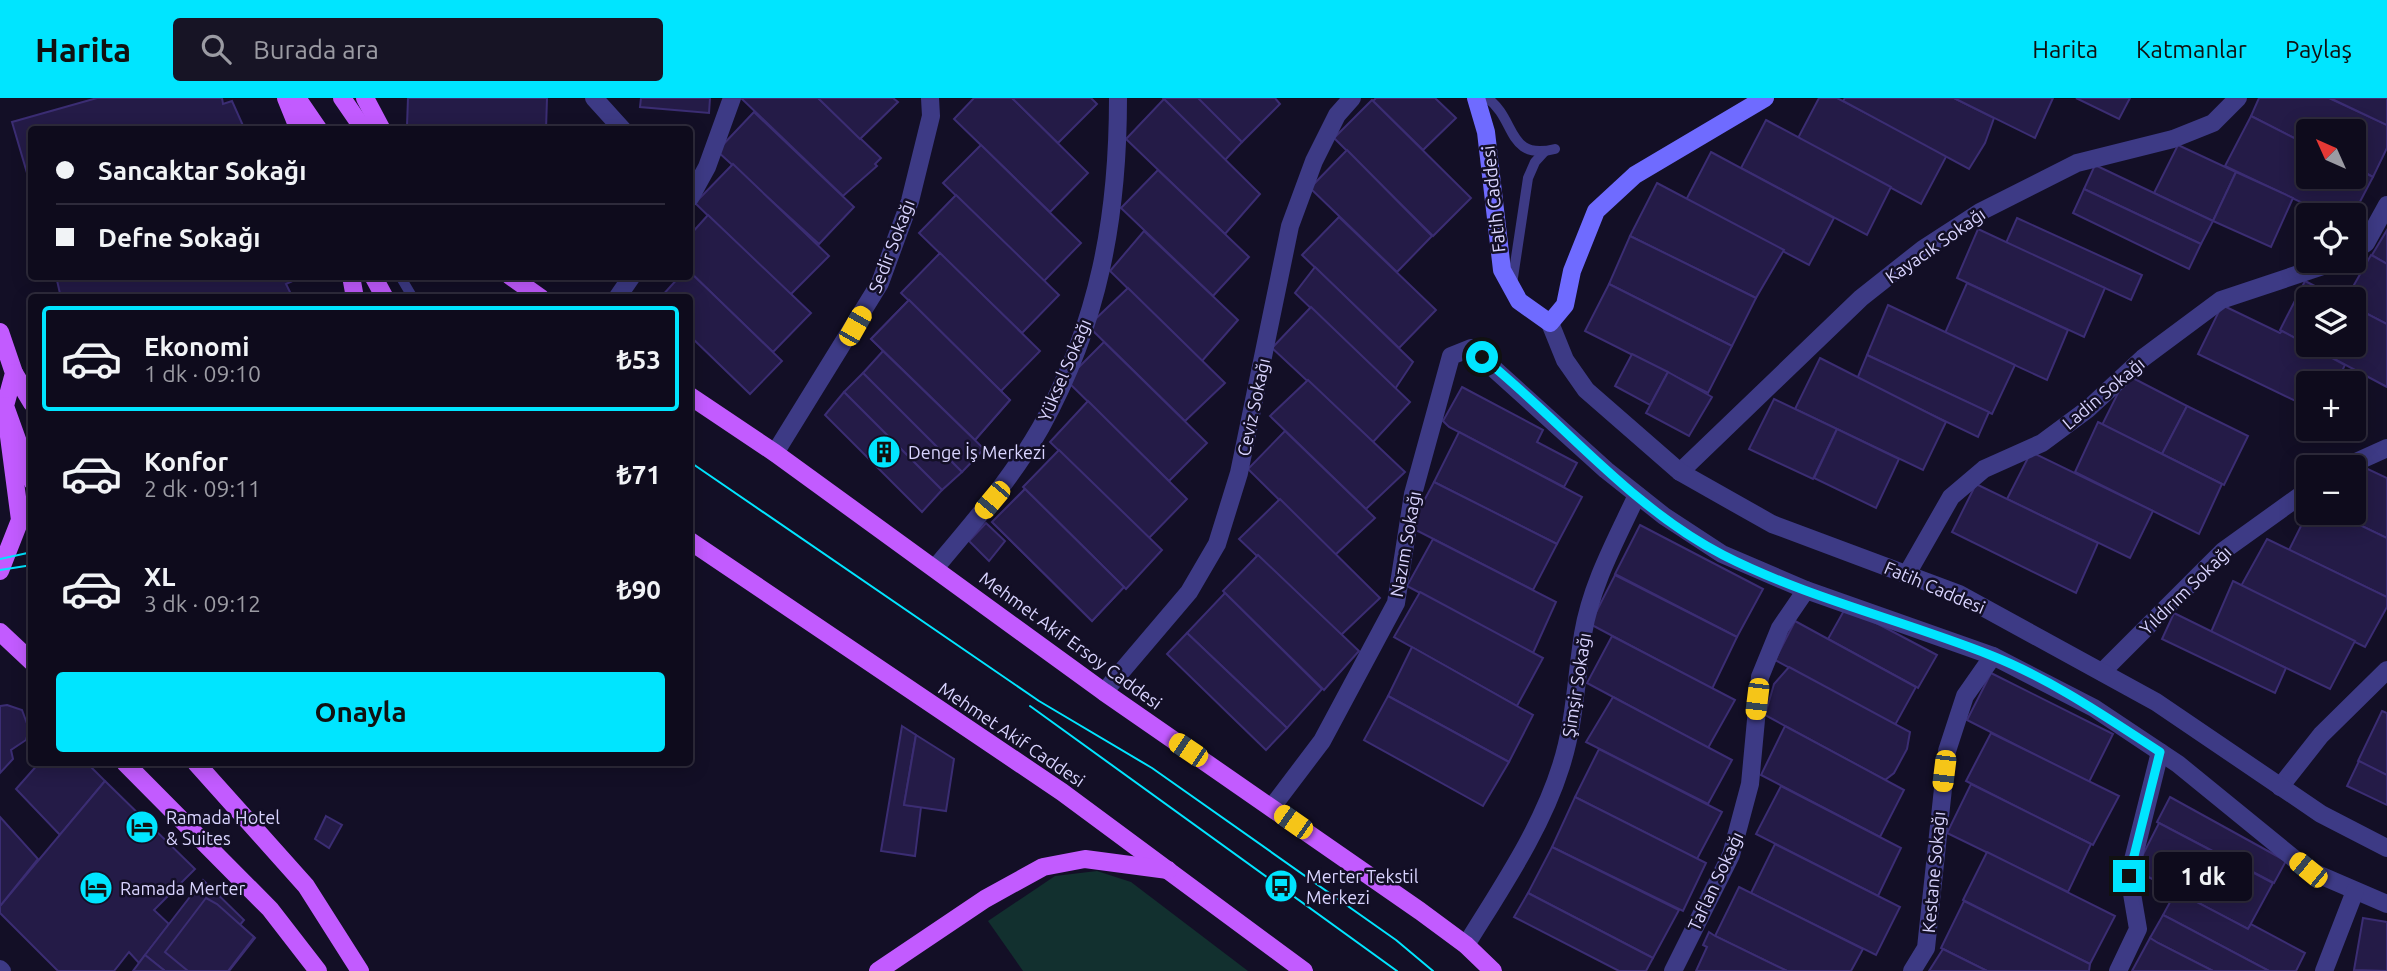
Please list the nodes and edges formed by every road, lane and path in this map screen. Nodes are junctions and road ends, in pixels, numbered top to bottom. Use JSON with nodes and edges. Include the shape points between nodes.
{"nodes":[{"id":1,"x":286,"y":98,"type":"edge"},
{"id":2,"x":297,"y":98,"type":"edge"},
{"id":3,"x":342,"y":98,"type":"edge"},
{"id":4,"x":365,"y":98,"type":"edge"},
{"id":5,"x":594,"y":98,"type":"edge"},
{"id":6,"x":732,"y":98,"type":"edge"},
{"id":7,"x":930,"y":98,"type":"edge"},
{"id":8,"x":1118,"y":98,"type":"edge"},
{"id":9,"x":1352,"y":98,"type":"edge"},
{"id":10,"x":1476,"y":98,"type":"edge"},
{"id":11,"x":1487,"y":98,"type":"edge"},
{"id":12,"x":1765,"y":98,"type":"edge"},
{"id":13,"x":2238,"y":98,"type":"edge"},
{"id":14,"x":297,"y":126,"type":"edge"},
{"id":15,"x":316,"y":126,"type":"edge"},
{"id":16,"x":361,"y":126,"type":"edge"},
{"id":17,"x":381,"y":126,"type":"edge"},
{"id":18,"x":619,"y":126,"type":"edge"},
{"id":19,"x":693,"y":191,"type":"edge"},
{"id":20,"x":2387,"y":205,"type":"edge"},
{"id":21,"x":2366,"y":243,"type":"edge"},
{"id":22,"x":2302,"y":273,"type":"edge"},
{"id":23,"x":516,"y":280,"type":"edge"},
{"id":24,"x":1511,"y":287,"type":"junction"},
{"id":25,"x":535,"y":294,"type":"edge"},
{"id":26,"x":1550,"y":323,"type":"junction"},
{"id":27,"x":0,"y":332,"type":"edge"},
{"id":28,"x":13,"y":373,"type":"junction"},
{"id":29,"x":28,"y":397,"type":"edge"},
{"id":30,"x":693,"y":398,"type":"edge"},
{"id":31,"x":5,"y":407,"type":"junction"},
{"id":32,"x":2387,"y":448,"type":"edge"},
{"id":33,"x":775,"y":453,"type":"junction"},
{"id":34,"x":2366,"y":458,"type":"edge"},
{"id":35,"x":28,"y":470,"type":"edge"},
{"id":36,"x":1680,"y":472,"type":"junction"},
{"id":37,"x":1637,"y":495,"type":"junction"},
{"id":38,"x":2296,"y":499,"type":"edge"},
{"id":39,"x":693,"y":543,"type":"edge"},
{"id":40,"x":935,"y":568,"type":"junction"},
{"id":41,"x":0,"y":571,"type":"edge"},
{"id":42,"x":1907,"y":574,"type":"junction"},
{"id":43,"x":1807,"y":590,"type":"junction"},
{"id":44,"x":0,"y":632,"type":"edge"},
{"id":45,"x":1993,"y":656,"type":"junction"},
{"id":46,"x":28,"y":658,"type":"edge"},
{"id":47,"x":2387,"y":670,"type":"edge"},
{"id":48,"x":2102,"y":672,"type":"junction"},
{"id":49,"x":1104,"y":692,"type":"junction"},
{"id":50,"x":2160,"y":752,"type":"junction"},
{"id":51,"x":131,"y":766,"type":"edge"},
{"id":52,"x":199,"y":766,"type":"edge"},
{"id":53,"x":2280,"y":787,"type":"junction"},
{"id":54,"x":1272,"y":807,"type":"junction"},
{"id":55,"x":2387,"y":848,"type":"edge"},
{"id":56,"x":1170,"y":870,"type":"junction"},
{"id":57,"x":2355,"y":891,"type":"junction"},
{"id":58,"x":2387,"y":904,"type":"edge"},
{"id":59,"x":1466,"y":945,"type":"junction"},
{"id":60,"x":318,"y":971,"type":"edge"},
{"id":61,"x":360,"y":971,"type":"edge"},
{"id":62,"x":878,"y":971,"type":"edge"},
{"id":63,"x":1304,"y":971,"type":"edge"},
{"id":64,"x":1493,"y":971,"type":"edge"},
{"id":65,"x":1673,"y":971,"type":"edge"},
{"id":66,"x":1912,"y":971,"type":"edge"},
{"id":67,"x":2118,"y":971,"type":"edge"},
{"id":68,"x":2324,"y":971,"type":"edge"}],
"edges":[{"from":1,"to":14,"type":"main road"},
{"from":2,"to":15,"type":"main road"},
{"from":3,"to":16,"type":"main road"},
{"from":4,"to":17,"type":"main road"},
{"from":5,"to":18,"type":"street"},
{"from":6,"to":19,"type":"street","via":[[707,167]]},
{"from":7,"to":33,"type":"street","name":"Sedir Sokağı","via":[[931,116],[910,201],[880,283]]},
{"from":8,"to":40,"type":"street","name":"Yüksel Sokağı","via":[[1118,154],[1105,258],[1079,345],[1040,427],[992,500]]},
{"from":9,"to":49,"type":"street","name":"Ceviz Sokağı","via":[[1337,115],[1314,161],[1290,226],[1239,473],[1217,544],[1189,592]]},
{"from":10,"to":24,"type":"main road","name":"Fatih Caddesi","via":[[1486,132],[1497,249]]},
{"from":11,"to":24,"type":"lane","via":[[1502,112],[1519,146],[1550,150],[1535,162],[1528,178]]},
{"from":12,"to":26,"type":"main road","via":[[1635,175],[1596,211],[1572,271],[1565,305]]},
{"from":13,"to":36,"type":"street","name":"Kayacık Sokağı","via":[[2213,123],[2173,139],[2077,163],[1980,212],[1923,249],[1861,298]]},
{"from":20,"to":21,"type":"street"},
{"from":22,"to":42,"type":"street","name":"Ladin Sokağı","via":[[2221,300],[2042,443],[1984,469],[1951,497]]},
{"from":23,"to":25,"type":"main road"},
{"from":24,"to":26,"type":"main road","name":"Fatih Caddesi","via":[[1519,301]]},
{"from":26,"to":36,"type":"street","name":"Fatih Caddesi","via":[[1565,360],[1586,390]]},
{"from":27,"to":28,"type":"main road"},
{"from":28,"to":29,"type":"main road"},
{"from":28,"to":31,"type":"main road"},
{"from":30,"to":33,"type":"main road","name":"Mehmet Akif Ersoy Caddesi"},
{"from":31,"to":35,"type":"main road"},
{"from":31,"to":41,"type":"main road","via":[[20,520]]},
{"from":32,"to":34,"type":"street"},
{"from":33,"to":40,"type":"main road","name":"Mehmet Akif Ersoy Caddesi"},
{"from":36,"to":42,"type":"street","name":"Fatih Caddesi","via":[[1772,524]]},
{"from":37,"to":43,"type":"street","via":[[1722,554]]},
{"from":37,"to":54,"type":"street","name":"Nazım Sokağı","via":[[1471,348],[1451,356],[1413,494],[1396,603],[1322,741]]},
{"from":37,"to":59,"type":"street","name":"Şimşir Sokağı","via":[[1601,570],[1583,633],[1575,713],[1561,767],[1531,838]]},
{"from":38,"to":48,"type":"street","name":"Yıldırım Sokağı","via":[[2223,551]]},
{"from":39,"to":56,"type":"main road","name":"Mehmet Akif Caddesi"},
{"from":40,"to":49,"type":"main road","name":"Mehmet Akif Ersoy Caddesi"},
{"from":42,"to":48,"type":"street","name":"Fatih Caddesi","via":[[1959,594]]},
{"from":43,"to":45,"type":"street"},
{"from":43,"to":65,"type":"street","name":"Taflan Sokağı","via":[[1780,628],[1760,677],[1750,784],[1731,855]]},
{"from":44,"to":46,"type":"main road"},
{"from":45,"to":50,"type":"street","via":[[2094,708]]},
{"from":45,"to":66,"type":"street","name":"Kestane Sokağı","via":[[1965,696],[1947,751],[1926,948]]},
{"from":47,"to":53,"type":"street","via":[[2321,735]]},
{"from":48,"to":53,"type":"street","name":"Fatih Caddesi","via":[[2156,702]]},
{"from":49,"to":54,"type":"main road","name":"Mehmet Akif Ersoy Caddesi"},
{"from":50,"to":57,"type":"street","via":[[2308,870]]},
{"from":50,"to":67,"type":"street","via":[[2129,876],[2138,929]]},
{"from":51,"to":60,"type":"main road","via":[[270,909]]},
{"from":52,"to":61,"type":"main road","via":[[306,886]]},
{"from":53,"to":55,"type":"street","name":"Fatih Caddesi"},
{"from":54,"to":59,"type":"main road","name":"Mehmet Akif Ersoy Caddesi"},
{"from":56,"to":62,"type":"main road","via":[[1085,859],[1042,867],[985,899]]},
{"from":56,"to":63,"type":"main road","name":"Mehmet Akif Caddesi"},
{"from":57,"to":58,"type":"street"},
{"from":57,"to":68,"type":"street"},
{"from":59,"to":64,"type":"main road","name":"Mehmet Akif Ersoy Caddesi"}]}
